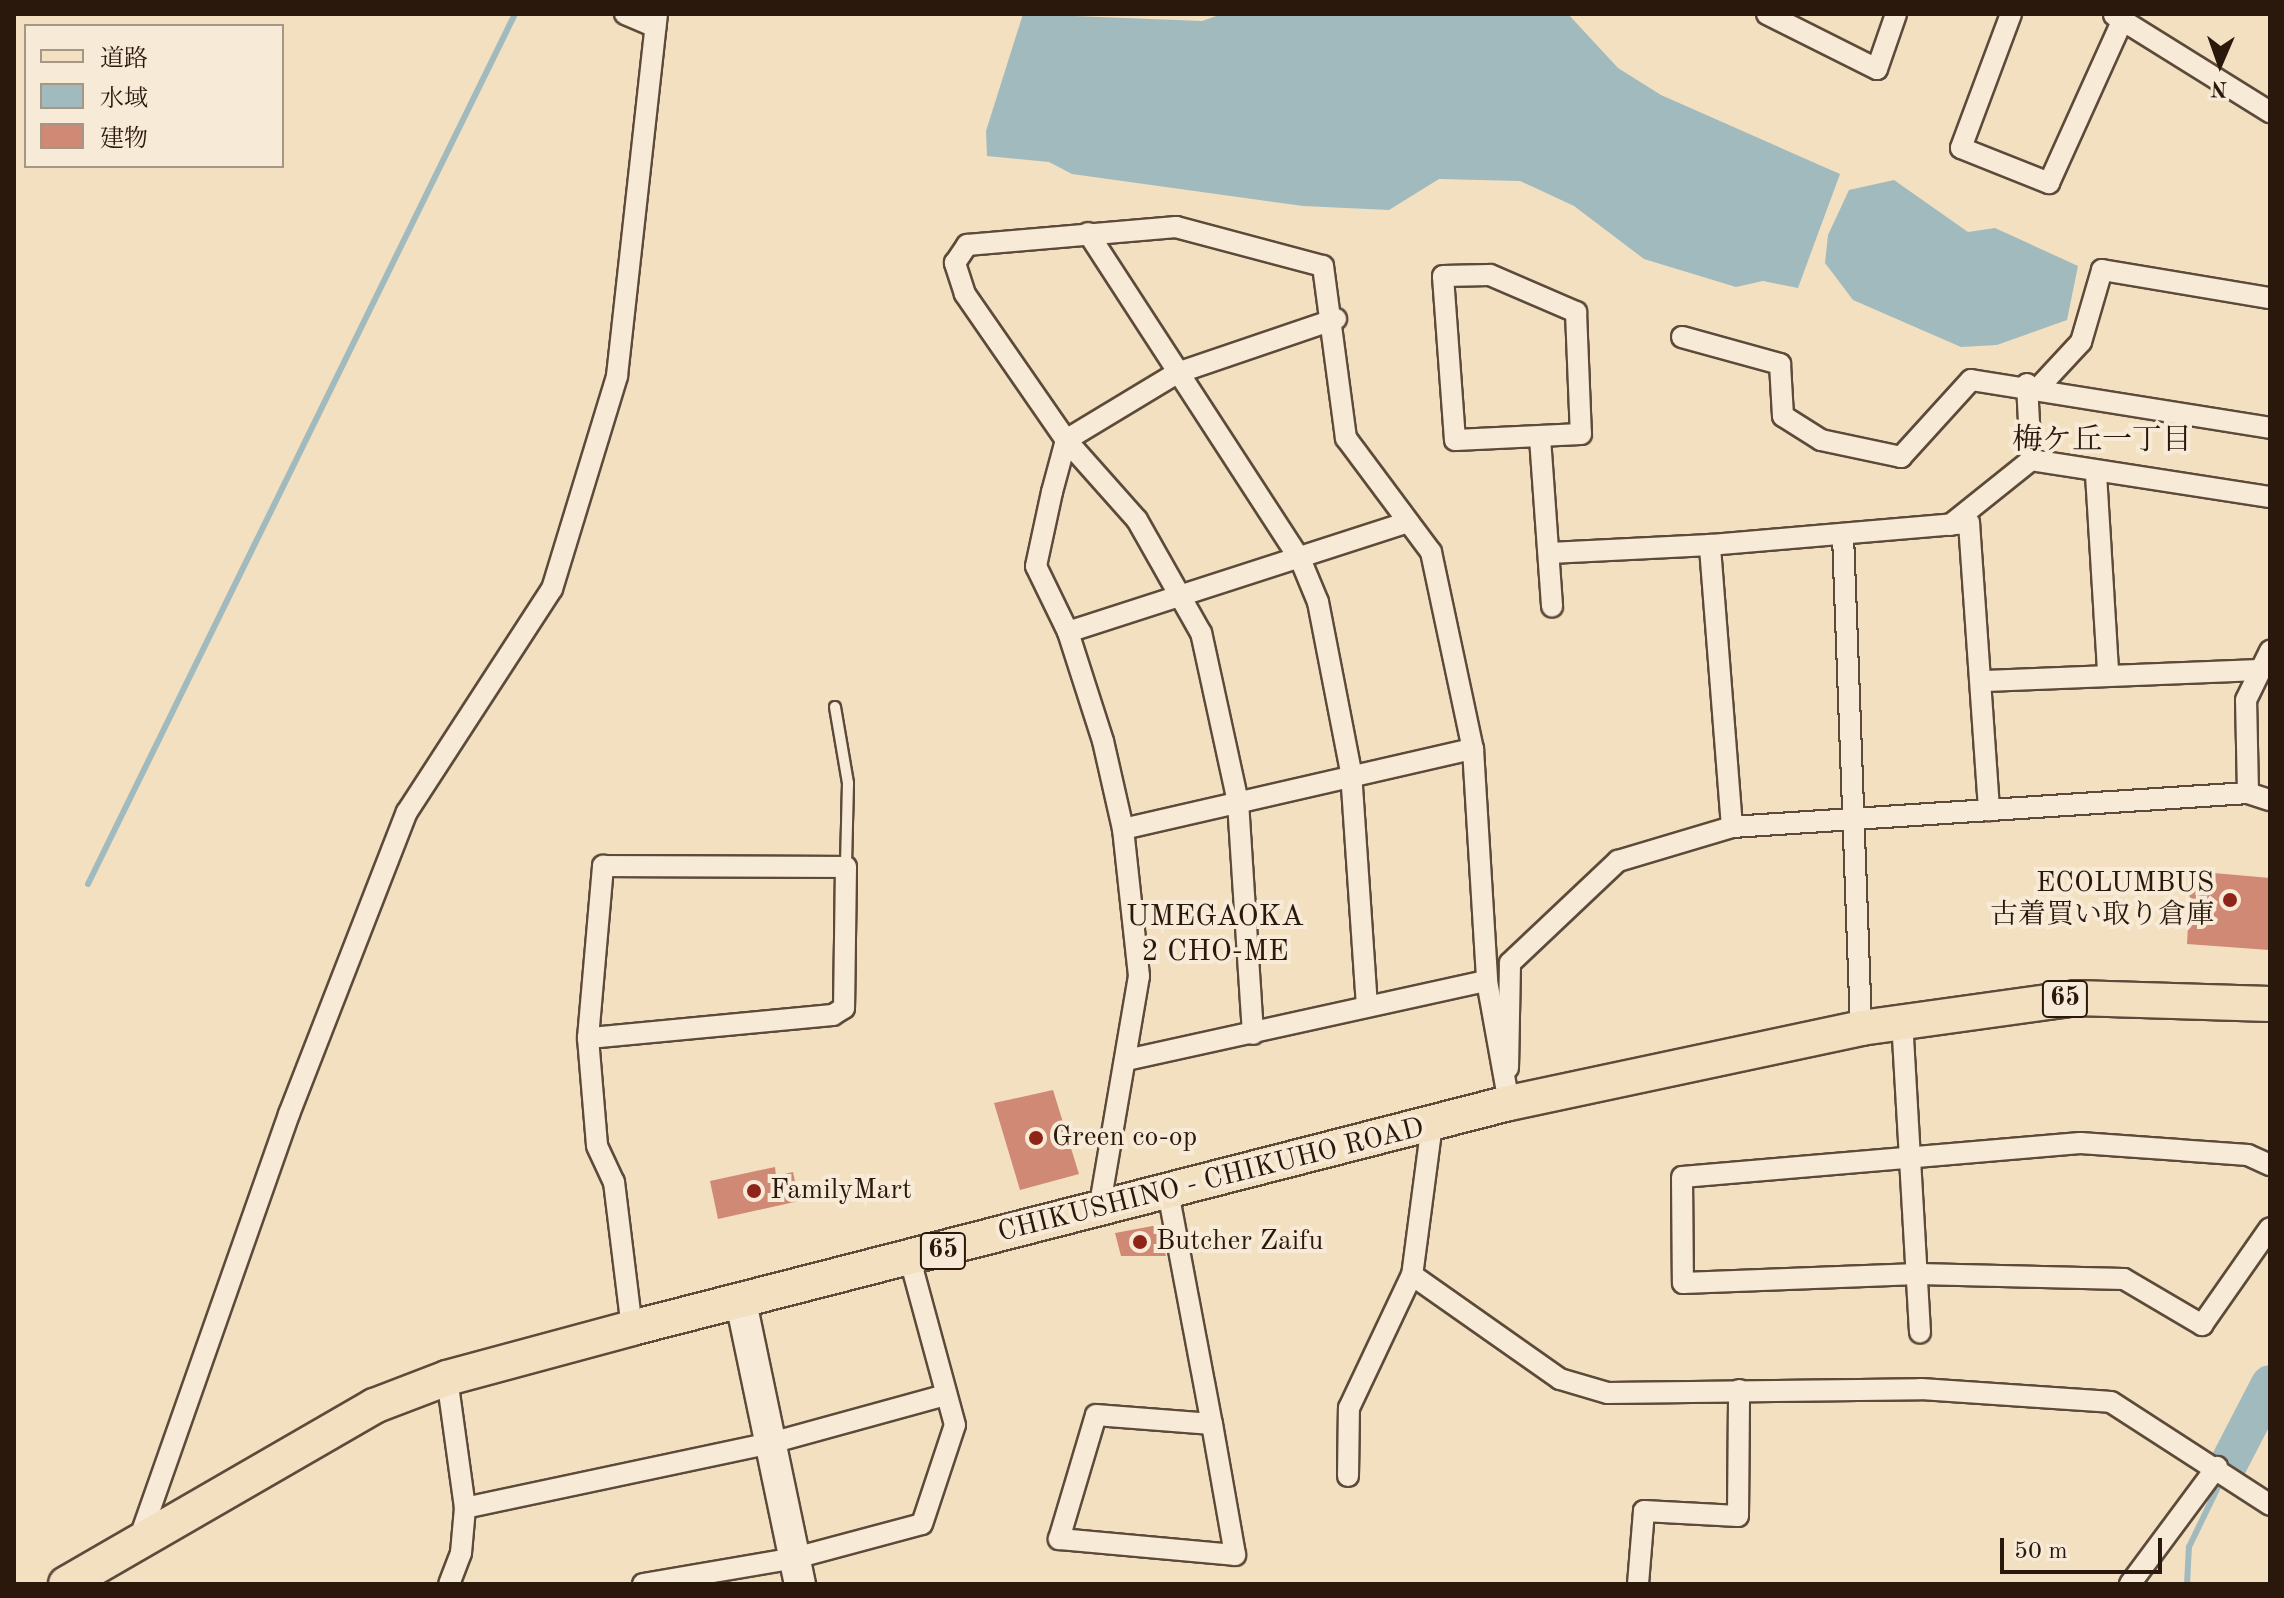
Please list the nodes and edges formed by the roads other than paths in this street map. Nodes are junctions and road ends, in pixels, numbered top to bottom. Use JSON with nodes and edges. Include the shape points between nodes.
{"nodes":[{"id":1,"x":625,"y":14,"type":"edge"},
{"id":2,"x":1767,"y":14,"type":"edge"},
{"id":3,"x":1896,"y":14,"type":"edge"},
{"id":4,"x":2011,"y":14,"type":"edge"},
{"id":5,"x":1787,"y":20,"type":"edge"},
{"id":6,"x":2126,"y":20,"type":"edge"},
{"id":7,"x":656,"y":21,"type":"edge"},
{"id":8,"x":2270,"y":112,"type":"edge"},
{"id":9,"x":1088,"y":233,"type":"junction"},
{"id":10,"x":2270,"y":298,"type":"edge"},
{"id":11,"x":1336,"y":319,"type":"junction"},
{"id":12,"x":1682,"y":337,"type":"dead end"},
{"id":13,"x":1177,"y":373,"type":"junction"},
{"id":14,"x":2034,"y":385,"type":"junction"},
{"id":15,"x":2270,"y":428,"type":"edge"},
{"id":16,"x":1540,"y":438,"type":"junction"},
{"id":17,"x":1066,"y":440,"type":"junction"},
{"id":18,"x":2031,"y":460,"type":"junction"},
{"id":19,"x":2096,"y":474,"type":"junction"},
{"id":20,"x":2270,"y":497,"type":"edge"},
{"id":21,"x":1406,"y":523,"type":"junction"},
{"id":22,"x":1950,"y":525,"type":"junction"},
{"id":23,"x":1843,"y":535,"type":"junction"},
{"id":24,"x":1710,"y":545,"type":"junction"},
{"id":25,"x":1550,"y":553,"type":"junction"},
{"id":26,"x":1301,"y":561,"type":"junction"},
{"id":27,"x":1185,"y":595,"type":"junction"},
{"id":28,"x":1552,"y":607,"type":"dead end"},
{"id":29,"x":1068,"y":632,"type":"junction"},
{"id":30,"x":2266,"y":660,"type":"edge"},
{"id":31,"x":2108,"y":673,"type":"junction"},
{"id":32,"x":1983,"y":681,"type":"junction"},
{"id":33,"x":835,"y":707,"type":"dead end"},
{"id":34,"x":1473,"y":749,"type":"junction"},
{"id":35,"x":1351,"y":772,"type":"junction"},
{"id":36,"x":2248,"y":793,"type":"junction"},
{"id":37,"x":2270,"y":800,"type":"edge"},
{"id":38,"x":1238,"y":802,"type":"junction"},
{"id":39,"x":1989,"y":810,"type":"junction"},
{"id":40,"x":1858,"y":820,"type":"junction"},
{"id":41,"x":1732,"y":827,"type":"junction"},
{"id":42,"x":1123,"y":829,"type":"junction"},
{"id":43,"x":846,"y":867,"type":"junction"},
{"id":44,"x":1487,"y":981,"type":"junction"},
{"id":45,"x":2270,"y":1004,"type":"edge"},
{"id":46,"x":1367,"y":1006,"type":"junction"},
{"id":47,"x":1902,"y":1020,"type":"junction"},
{"id":48,"x":1861,"y":1028,"type":"junction"},
{"id":49,"x":1253,"y":1034,"type":"junction"},
{"id":50,"x":588,"y":1038,"type":"junction"},
{"id":51,"x":1131,"y":1059,"type":"junction"},
{"id":52,"x":1507,"y":1094,"type":"junction"},
{"id":53,"x":1432,"y":1124,"type":"junction"},
{"id":54,"x":1915,"y":1159,"type":"junction"},
{"id":55,"x":2270,"y":1165,"type":"edge"},
{"id":56,"x":1168,"y":1192,"type":"junction"},
{"id":57,"x":1099,"y":1210,"type":"junction"},
{"id":58,"x":2270,"y":1228,"type":"edge"},
{"id":59,"x":910,"y":1259,"type":"junction"},
{"id":60,"x":1918,"y":1274,"type":"junction"},
{"id":61,"x":1412,"y":1275,"type":"junction"},
{"id":62,"x":741,"y":1302,"type":"junction"},
{"id":63,"x":632,"y":1328,"type":"junction"},
{"id":64,"x":1920,"y":1332,"type":"dead end"},
{"id":65,"x":447,"y":1378,"type":"junction"},
{"id":66,"x":1739,"y":1390,"type":"junction"},
{"id":67,"x":945,"y":1395,"type":"junction"},
{"id":68,"x":1212,"y":1424,"type":"junction"},
{"id":69,"x":771,"y":1443,"type":"junction"},
{"id":70,"x":2217,"y":1467,"type":"junction"},
{"id":71,"x":1348,"y":1476,"type":"dead end"},
{"id":72,"x":2270,"y":1505,"type":"edge"},
{"id":73,"x":465,"y":1508,"type":"junction"},
{"id":74,"x":139,"y":1540,"type":"junction"},
{"id":75,"x":798,"y":1571,"type":"edge"},
{"id":76,"x":66,"y":1584,"type":"edge"},
{"id":77,"x":449,"y":1584,"type":"edge"},
{"id":78,"x":643,"y":1584,"type":"edge"},
{"id":79,"x":1638,"y":1584,"type":"edge"},
{"id":80,"x":2130,"y":1584,"type":"edge"}],
"edges":[{"from":1,"to":7,"type":"street"},
{"from":2,"to":5,"type":"street"},
{"from":3,"to":5,"type":"street","via":[[1877,69]]},
{"from":4,"to":6,"type":"street","via":[[1961,148],[2049,183]]},
{"from":6,"to":8,"type":"street"},
{"from":7,"to":74,"type":"street","via":[[617,376],[552,589],[407,812],[289,1114]]},
{"from":9,"to":11,"type":"street","via":[[1176,227],[1323,266]]},
{"from":9,"to":13,"type":"street"},
{"from":9,"to":17,"type":"street","via":[[967,245],[955,263],[965,294]]},
{"from":10,"to":14,"type":"street","via":[[2102,270],[2081,342]]},
{"from":11,"to":13,"type":"street"},
{"from":11,"to":21,"type":"street","via":[[1346,438]]},
{"from":12,"to":14,"type":"street","via":[[1780,364],[1783,416],[1821,440],[1901,457],[1971,380]]},
{"from":13,"to":17,"type":"street"},
{"from":13,"to":26,"type":"street"},
{"from":14,"to":15,"type":"street"},
{"from":14,"to":18,"type":"street"},
{"from":16,"to":16,"type":"street","via":[[1581,434],[1576,312],[1490,275],[1443,276],[1455,440]]},
{"from":16,"to":25,"type":"street"},
{"from":17,"to":27,"type":"street","via":[[1137,520]]},
{"from":17,"to":29,"type":"street","via":[[1036,566]]},
{"from":18,"to":19,"type":"street"},
{"from":18,"to":22,"type":"street"},
{"from":19,"to":20,"type":"street"},
{"from":19,"to":31,"type":"street"},
{"from":21,"to":26,"type":"street"},
{"from":21,"to":34,"type":"street","via":[[1431,552]]},
{"from":22,"to":23,"type":"street"},
{"from":22,"to":32,"type":"street","via":[[1969,523]]},
{"from":23,"to":24,"type":"street"},
{"from":23,"to":40,"type":"street"},
{"from":24,"to":25,"type":"street"},
{"from":24,"to":41,"type":"street"},
{"from":25,"to":28,"type":"street"},
{"from":26,"to":27,"type":"street"},
{"from":26,"to":35,"type":"street","via":[[1329,643]]},
{"from":27,"to":29,"type":"street"},
{"from":27,"to":38,"type":"street","via":[[1204,646]]},
{"from":29,"to":42,"type":"street"},
{"from":30,"to":31,"type":"street"},
{"from":30,"to":36,"type":"street","via":[[2246,700]]},
{"from":31,"to":32,"type":"street"},
{"from":32,"to":39,"type":"street"},
{"from":33,"to":43,"type":"lane","via":[[848,783]]},
{"from":34,"to":35,"type":"street"},
{"from":34,"to":44,"type":"street"},
{"from":35,"to":38,"type":"street"},
{"from":35,"to":46,"type":"street"},
{"from":36,"to":37,"type":"street"},
{"from":36,"to":39,"type":"street"},
{"from":38,"to":42,"type":"street"},
{"from":38,"to":49,"type":"street"},
{"from":39,"to":40,"type":"street"},
{"from":40,"to":41,"type":"street"},
{"from":40,"to":48,"type":"street"},
{"from":41,"to":52,"type":"street","via":[[1618,861],[1510,963],[1514,1032]]},
{"from":42,"to":51,"type":"street","via":[[1139,976]]},
{"from":43,"to":50,"type":"street","via":[[844,1008],[833,1015]]},
{"from":43,"to":50,"type":"street","via":[[603,866]]},
{"from":44,"to":46,"type":"street"},
{"from":44,"to":52,"type":"street"},
{"from":45,"to":47,"type":"main road","name":"CHIKUSHINO - CHIKUHO ROAD","number":"65","via":[[2076,998]]},
{"from":46,"to":49,"type":"street"},
{"from":47,"to":48,"type":"main road","name":"CHIKUSHINO - CHIKUHO ROAD","number":"65"},
{"from":47,"to":54,"type":"street"},
{"from":48,"to":52,"type":"main road","name":"CHIKUSHINO - CHIKUHO ROAD","number":"65"},
{"from":49,"to":51,"type":"street"},
{"from":50,"to":63,"type":"street","via":[[597,1146],[614,1182]]},
{"from":51,"to":57,"type":"street"},
{"from":52,"to":53,"type":"main road","name":"CHIKUSHINO - CHIKUHO ROAD","number":"65"},
{"from":53,"to":56,"type":"main road","name":"CHIKUSHINO - CHIKUHO ROAD","number":"65"},
{"from":53,"to":61,"type":"street"},
{"from":54,"to":55,"type":"street","via":[[2080,1143],[2248,1155]]},
{"from":54,"to":60,"type":"street"},
{"from":54,"to":60,"type":"street","via":[[1682,1177],[1683,1283]]},
{"from":56,"to":57,"type":"main road","name":"CHIKUSHINO - CHIKUHO ROAD","number":"65"},
{"from":56,"to":68,"type":"street"},
{"from":57,"to":59,"type":"main road","name":"CHIKUSHINO - CHIKUHO ROAD","number":"65"},
{"from":58,"to":60,"type":"street","via":[[2202,1325],[2124,1279]]},
{"from":59,"to":62,"type":"main road","name":"CHIKUSHINO - CHIKUHO ROAD","number":"65"},
{"from":59,"to":67,"type":"street"},
{"from":60,"to":64,"type":"street"},
{"from":61,"to":66,"type":"street","via":[[1560,1379],[1608,1393]]},
{"from":61,"to":71,"type":"street","via":[[1349,1408]]},
{"from":62,"to":63,"type":"main road","name":"CHIKUSHINO - CHIKUHO ROAD","number":"65"},
{"from":62,"to":69,"type":"street"},
{"from":63,"to":65,"type":"main road","name":"CHIKUSHINO - CHIKUHO ROAD","number":"65"},
{"from":65,"to":73,"type":"street"},
{"from":65,"to":74,"type":"main road","name":"CHIKUSHINO - CHIKUHO ROAD","number":"65","via":[[374,1406]]},
{"from":66,"to":70,"type":"street","via":[[1921,1389],[2111,1402]]},
{"from":66,"to":79,"type":"street","via":[[1738,1516],[1644,1511]]},
{"from":67,"to":69,"type":"street"},
{"from":67,"to":75,"type":"street","via":[[955,1425],[922,1524]]},
{"from":68,"to":68,"type":"street","via":[[1235,1555],[1059,1539],[1096,1415]]},
{"from":69,"to":73,"type":"street"},
{"from":69,"to":75,"type":"street"},
{"from":70,"to":72,"type":"street"},
{"from":70,"to":80,"type":"street"},
{"from":73,"to":77,"type":"street","via":[[461,1553]]},
{"from":74,"to":76,"type":"main road","name":"CHIKUSHINO - CHIKUHO ROAD","number":"65"},
{"from":75,"to":78,"type":"street"}]}
